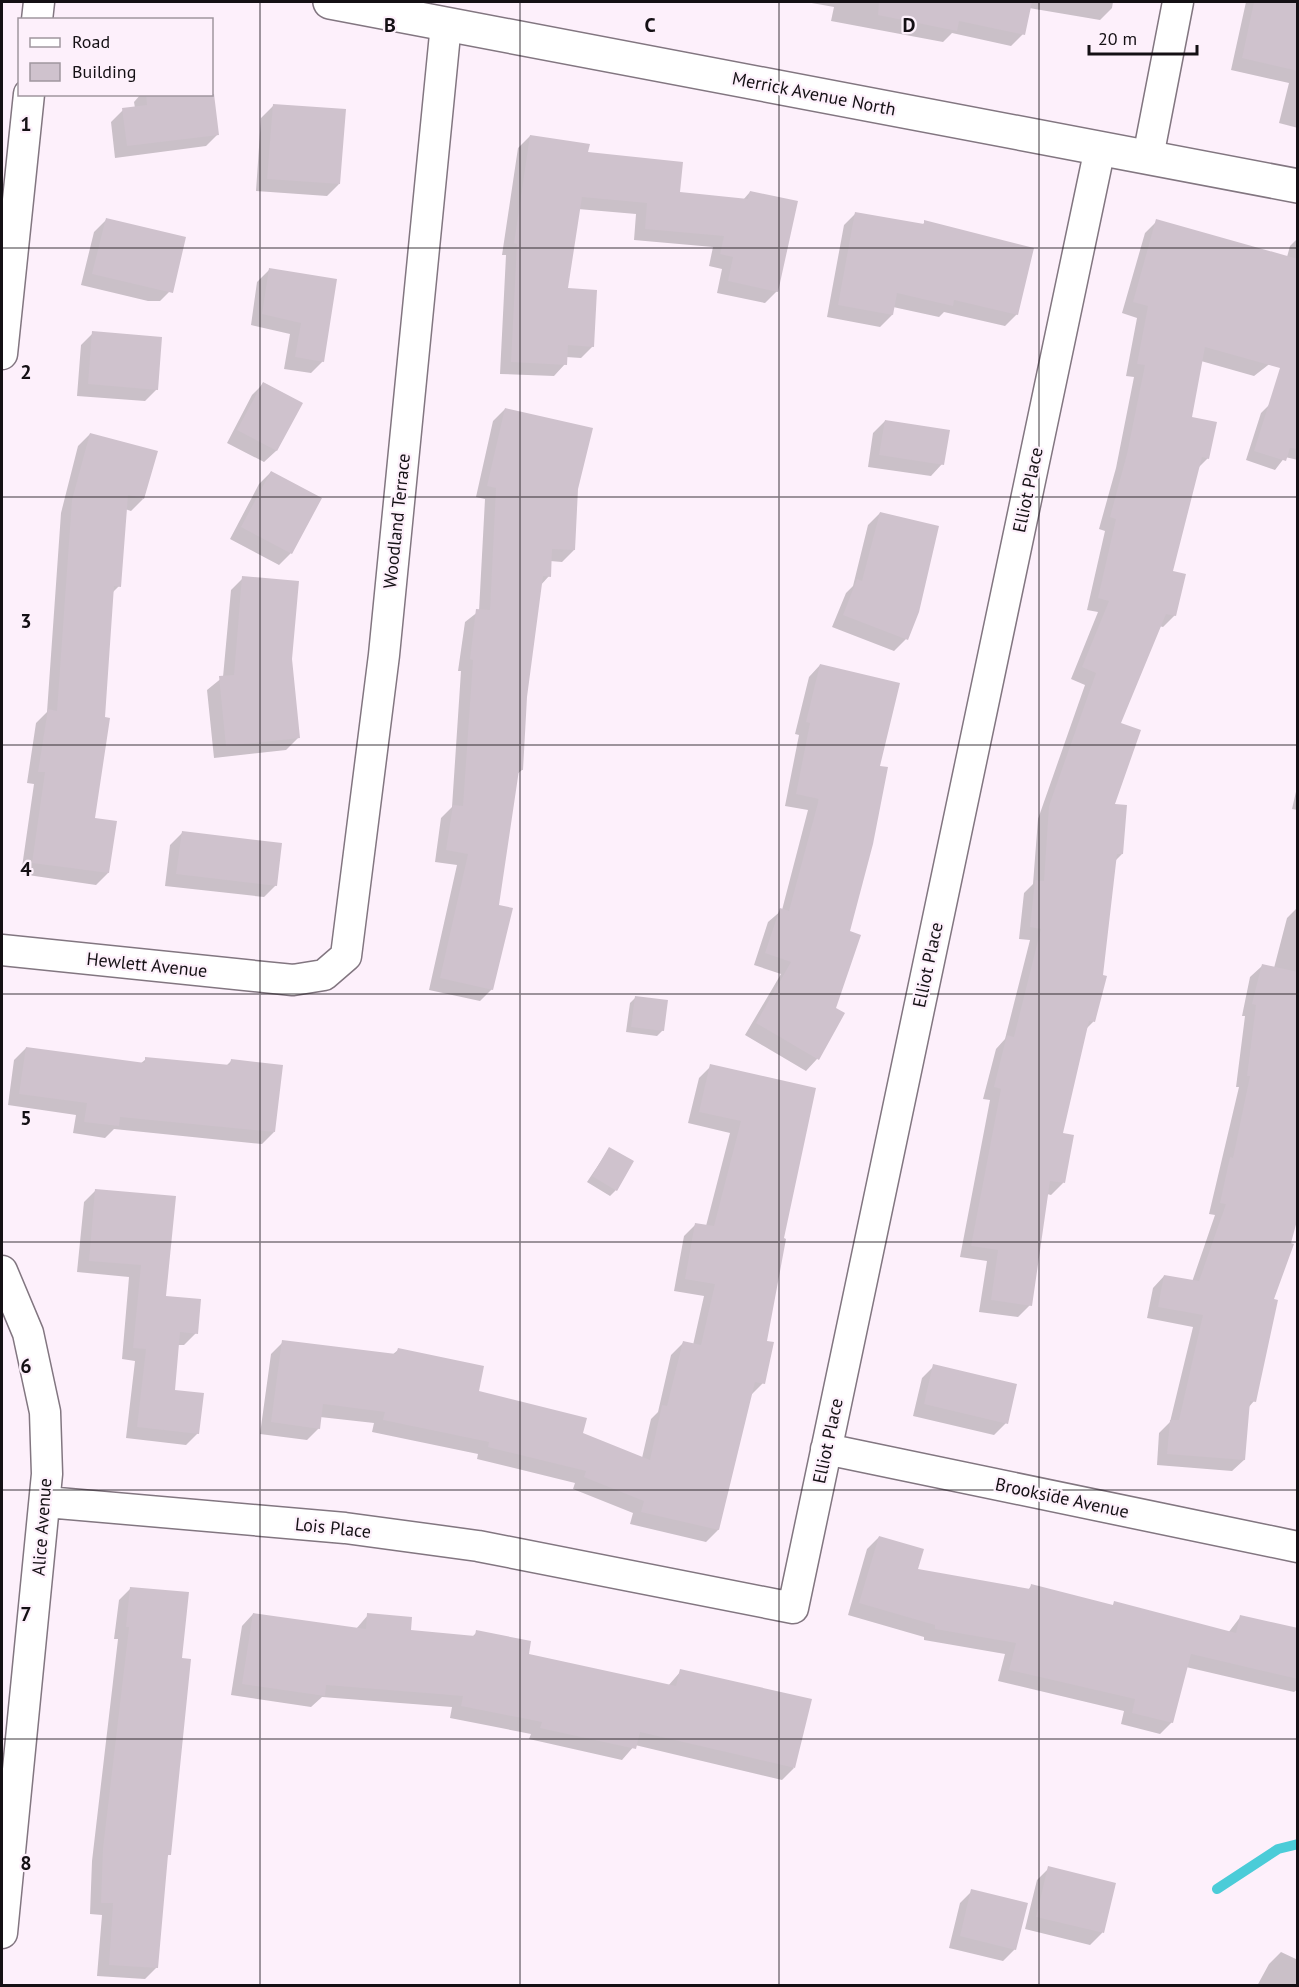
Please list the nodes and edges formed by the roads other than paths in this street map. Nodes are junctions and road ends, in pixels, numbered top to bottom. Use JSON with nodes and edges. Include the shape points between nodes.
{"nodes":[{"id":1,"x":39,"y":2,"type":"edge"},
{"id":2,"x":330,"y":2,"type":"edge"},
{"id":3,"x":1178,"y":2,"type":"edge"},
{"id":4,"x":37,"y":18,"type":"edge"},
{"id":5,"x":447,"y":24,"type":"junction"},
{"id":6,"x":29,"y":96,"type":"edge"},
{"id":7,"x":1100,"y":148,"type":"junction"},
{"id":8,"x":1148,"y":157,"type":"junction"},
{"id":9,"x":1298,"y":186,"type":"edge"},
{"id":10,"x":2,"y":354,"type":"edge"},
{"id":11,"x":2,"y":950,"type":"edge"},
{"id":12,"x":293,"y":980,"type":"joint"},
{"id":13,"x":2,"y":1271,"type":"edge"},
{"id":14,"x":826,"y":1449,"type":"junction"},
{"id":15,"x":46,"y":1502,"type":"junction"},
{"id":16,"x":1298,"y":1547,"type":"edge"},
{"id":17,"x":618,"y":1574,"type":"joint"},
{"id":18,"x":2,"y":1933,"type":"edge"}],
"edges":[{"from":1,"to":4,"type":"street"},
{"from":2,"to":5,"type":"main road","name":"Merrick Avenue North"},
{"from":3,"to":8,"type":"street"},
{"from":5,"to":7,"type":"main road","name":"Merrick Avenue North"},
{"from":5,"to":12,"type":"street","name":"Woodland Terrace","via":[[384,655],[346,957],[324,975]]},
{"from":6,"to":10,"type":"street"},
{"from":7,"to":8,"type":"main road","name":"Merrick Avenue North"},
{"from":7,"to":14,"type":"street","name":"Elliot Place"},
{"from":8,"to":9,"type":"main road","name":"Merrick Avenue North"},
{"from":11,"to":12,"type":"street","name":"Hewlett Avenue"},
{"from":13,"to":15,"type":"street","name":"Alice Avenue","via":[[28,1333],[45,1412]]},
{"from":14,"to":16,"type":"street","name":"Brookside Avenue"},
{"from":14,"to":17,"type":"street","name":"Elliot Place","via":[[793,1608]]},
{"from":15,"to":17,"type":"street","name":"Lois Place","via":[[345,1528],[478,1545]]},
{"from":15,"to":18,"type":"street","name":"Alice Avenue"}]}
